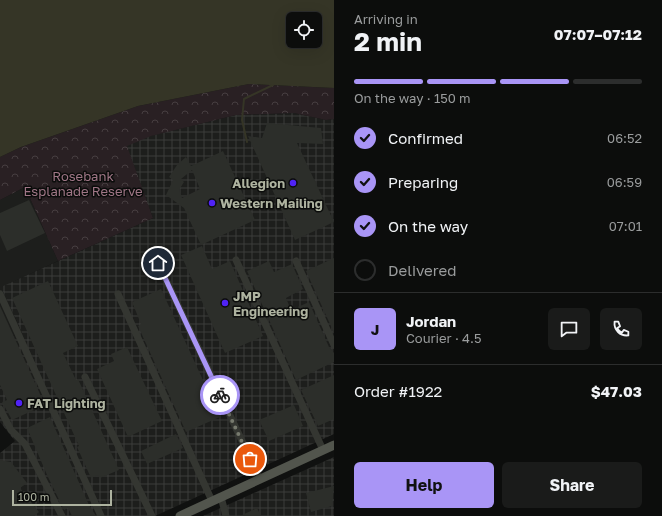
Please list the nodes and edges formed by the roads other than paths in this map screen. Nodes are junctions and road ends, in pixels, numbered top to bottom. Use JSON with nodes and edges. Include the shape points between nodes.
{"nodes":[{"id":1,"x":236,"y":260,"type":"dead end"},
{"id":2,"x":296,"y":261,"type":"dead end"},
{"id":3,"x":158,"y":263,"type":"dead end"},
{"id":4,"x":0,"y":294,"type":"edge"},
{"id":5,"x":118,"y":294,"type":"dead end"},
{"id":6,"x":334,"y":345,"type":"edge"},
{"id":7,"x":85,"y":377,"type":"dead end"},
{"id":8,"x":0,"y":409,"type":"edge"},
{"id":9,"x":334,"y":445,"type":"edge"},
{"id":10,"x":323,"y":450,"type":"junction"},
{"id":11,"x":260,"y":479,"type":"junction"},
{"id":12,"x":221,"y":497,"type":"junction"},
{"id":13,"x":212,"y":501,"type":"junction"},
{"id":14,"x":62,"y":516,"type":"edge"},
{"id":15,"x":101,"y":516,"type":"edge"},
{"id":16,"x":152,"y":516,"type":"edge"},
{"id":17,"x":180,"y":516,"type":"edge"},
{"id":18,"x":226,"y":516,"type":"edge"}],
"edges":[{"from":1,"to":10,"type":"lane"},
{"from":2,"to":6,"type":"lane"},
{"from":3,"to":11,"type":"lane"},
{"from":4,"to":15,"type":"lane"},
{"from":5,"to":13,"type":"lane"},
{"from":7,"to":16,"type":"lane"},
{"from":8,"to":14,"type":"lane","via":[[11,430],[25,444]]},
{"from":9,"to":10,"type":"main road"},
{"from":10,"to":11,"type":"main road"},
{"from":11,"to":12,"type":"main road"},
{"from":12,"to":13,"type":"main road"},
{"from":12,"to":18,"type":"lane"},
{"from":13,"to":17,"type":"main road"}]}
